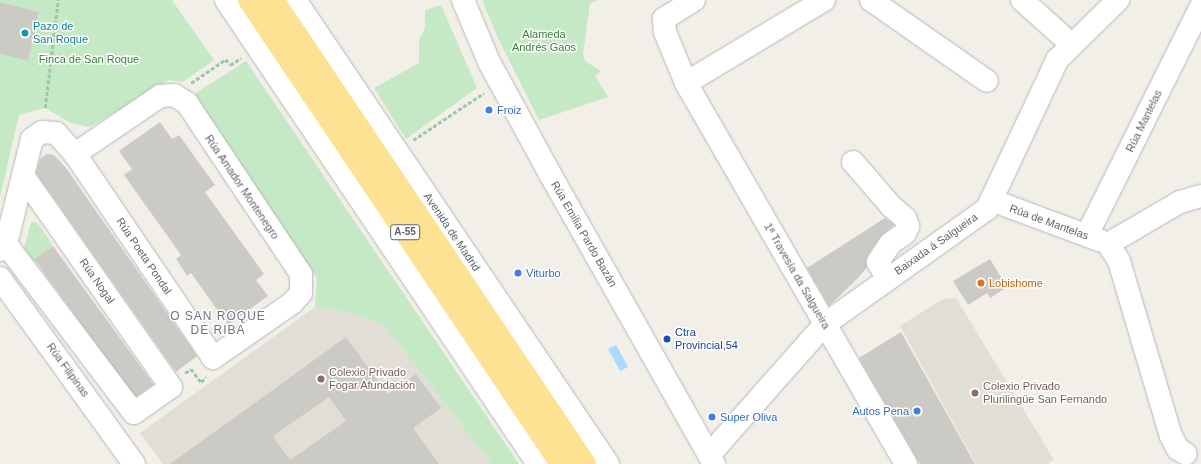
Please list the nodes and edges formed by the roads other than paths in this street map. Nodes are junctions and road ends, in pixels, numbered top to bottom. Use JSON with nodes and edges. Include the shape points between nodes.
{"nodes":[{"id":1,"x":226,"y":0,"type":"edge"},
{"id":2,"x":249,"y":0,"type":"edge"},
{"id":3,"x":273,"y":0,"type":"edge"},
{"id":4,"x":295,"y":0,"type":"edge"},
{"id":5,"x":463,"y":0,"type":"edge"},
{"id":6,"x":694,"y":0,"type":"edge"},
{"id":7,"x":824,"y":0,"type":"edge"},
{"id":8,"x":871,"y":0,"type":"edge"},
{"id":9,"x":1022,"y":0,"type":"edge"},
{"id":10,"x":1118,"y":0,"type":"edge"},
{"id":11,"x":1201,"y":6,"type":"edge"},
{"id":12,"x":1071,"y":44,"type":"junction"},
{"id":13,"x":987,"y":81,"type":"dead end"},
{"id":14,"x":687,"y":85,"type":"junction"},
{"id":15,"x":75,"y":154,"type":"junction"},
{"id":16,"x":853,"y":162,"type":"dead end"},
{"id":17,"x":23,"y":176,"type":"junction"},
{"id":18,"x":1201,"y":196,"type":"edge"},
{"id":19,"x":991,"y":200,"type":"junction"},
{"id":20,"x":1087,"y":236,"type":"junction"},
{"id":21,"x":1108,"y":244,"type":"junction"},
{"id":22,"x":3,"y":247,"type":"edge"},
{"id":23,"x":0,"y":278,"type":"edge"},
{"id":24,"x":887,"y":278,"type":"junction"},
{"id":25,"x":825,"y":324,"type":"junction"},
{"id":26,"x":213,"y":358,"type":"joint"},
{"id":27,"x":1190,"y":456,"type":"edge"},
{"id":28,"x":712,"y":460,"type":"edge"},
{"id":29,"x":134,"y":464,"type":"edge"},
{"id":30,"x":538,"y":464,"type":"edge"},
{"id":31,"x":561,"y":464,"type":"edge"},
{"id":32,"x":585,"y":464,"type":"edge"},
{"id":33,"x":608,"y":464,"type":"edge"},
{"id":34,"x":906,"y":464,"type":"edge"}],
"edges":[{"from":1,"to":30,"type":"street"},
{"from":2,"to":31,"type":"highway","number":"A-55"},
{"from":3,"to":32,"type":"highway","name":"Avenida de Madrid","number":"A-55"},
{"from":4,"to":33,"type":"street","name":"Avenida de Madrid"},
{"from":5,"to":28,"type":"street","name":"Rúa Emilia Pardo Bazán","via":[[489,62]]},
{"from":6,"to":14,"type":"street","name":"1ª Travesía da Salgueira","via":[[664,19],[664,32]]},
{"from":7,"to":14,"type":"street"},
{"from":8,"to":13,"type":"street"},
{"from":9,"to":12,"type":"street"},
{"from":10,"to":12,"type":"street","name":"Baixada á Salgueira"},
{"from":11,"to":20,"type":"street","name":"Rúa Mantelas"},
{"from":12,"to":19,"type":"street","name":"Baixada á Salgueira","via":[[1057,60]]},
{"from":14,"to":25,"type":"street","name":"1ª Travesía da Salgueira"},
{"from":15,"to":17,"type":"street","name":"Rúa Poeta Pondal","via":[[56,133],[42,132],[32,139]]},
{"from":15,"to":26,"type":"street","name":"Rúa Poeta Pondal"},
{"from":15,"to":26,"type":"street","name":"Rúa Amador Montenegro","via":[[160,96],[174,95],[187,103],[301,274],[301,293],[292,303]]},
{"from":16,"to":24,"type":"street","via":[[891,206],[905,218],[908,226],[905,233],[890,244],[878,262]]},
{"from":17,"to":22,"type":"street","name":"Rúa Poeta Pondal"},
{"from":17,"to":22,"type":"street","name":"Rúa Nogal","via":[[171,387],[134,413]]},
{"from":18,"to":21,"type":"street","via":[[1180,202]]},
{"from":19,"to":20,"type":"street","name":"Rúa de Mantelas"},
{"from":19,"to":24,"type":"street","name":"Baixada á Salgueira","via":[[979,215]]},
{"from":20,"to":21,"type":"street","name":"Rúa de Mantelas"},
{"from":21,"to":27,"type":"street","via":[[1119,261],[1171,436],[1178,449]]},
{"from":23,"to":29,"type":"street","name":"Rúa Filipinas"},
{"from":24,"to":25,"type":"street","name":"Baixada á Salgueira"},
{"from":25,"to":28,"type":"street","name":"Baixada á Salgueira"},
{"from":25,"to":34,"type":"street","name":"1ª Travesía da Salgueira"}]}
